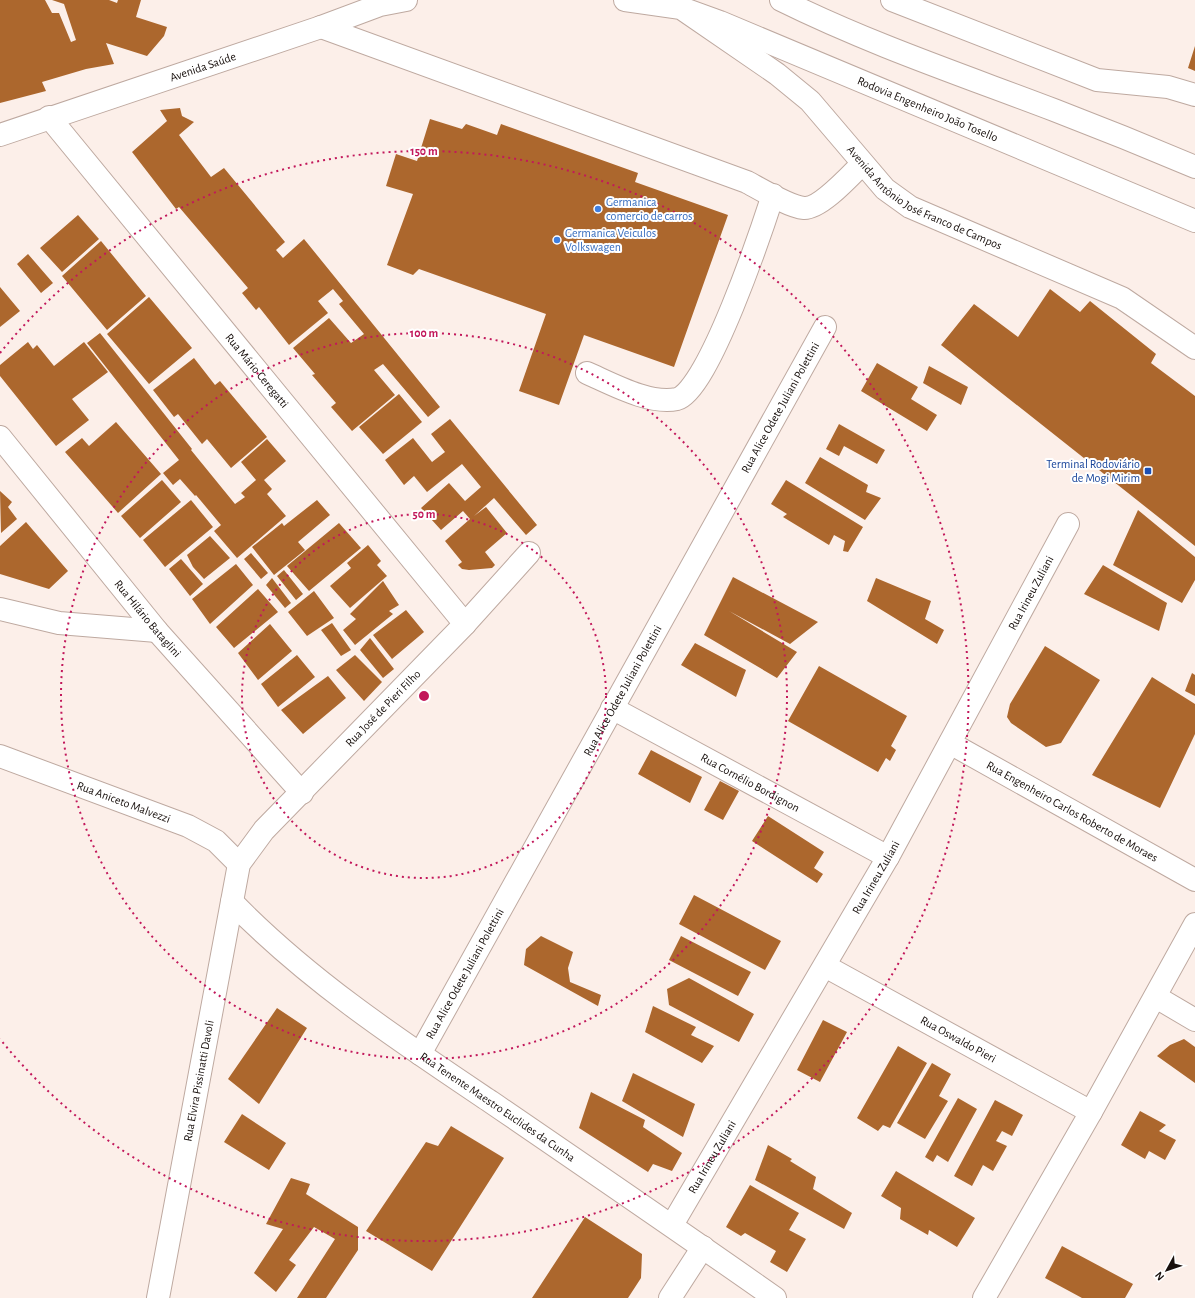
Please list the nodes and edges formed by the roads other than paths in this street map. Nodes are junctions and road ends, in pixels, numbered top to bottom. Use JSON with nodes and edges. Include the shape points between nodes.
{"nodes":[{"id":1,"x":406,"y":0,"type":"edge"},
{"id":2,"x":625,"y":0,"type":"edge"},
{"id":3,"x":659,"y":0,"type":"edge"},
{"id":4,"x":782,"y":0,"type":"edge"},
{"id":5,"x":892,"y":0,"type":"edge"},
{"id":6,"x":681,"y":8,"type":"junction"},
{"id":7,"x":321,"y":27,"type":"junction"},
{"id":8,"x":1195,"y":95,"type":"edge"},
{"id":9,"x":49,"y":117,"type":"junction"},
{"id":10,"x":0,"y":135,"type":"edge"},
{"id":11,"x":862,"y":164,"type":"junction"},
{"id":12,"x":1195,"y":167,"type":"edge"},
{"id":13,"x":773,"y":195,"type":"junction"},
{"id":14,"x":1195,"y":221,"type":"edge"},
{"id":15,"x":825,"y":327,"type":"dead end"},
{"id":16,"x":1195,"y":348,"type":"edge"},
{"id":17,"x":588,"y":374,"type":"dead end"},
{"id":18,"x":0,"y":437,"type":"edge"},
{"id":19,"x":1068,"y":524,"type":"dead end"},
{"id":20,"x":529,"y":553,"type":"dead end"},
{"id":21,"x":0,"y":609,"type":"edge"},
{"id":22,"x":465,"y":624,"type":"junction"},
{"id":23,"x":157,"y":632,"type":"junction"},
{"id":24,"x":612,"y":708,"type":"junction"},
{"id":25,"x":950,"y":743,"type":"junction"},
{"id":26,"x":0,"y":756,"type":"edge"},
{"id":27,"x":302,"y":793,"type":"junction"},
{"id":28,"x":888,"y":856,"type":"junction"},
{"id":29,"x":239,"y":864,"type":"junction"},
{"id":30,"x":1195,"y":880,"type":"edge"},
{"id":31,"x":232,"y":902,"type":"junction"},
{"id":32,"x":1195,"y":924,"type":"edge"},
{"id":33,"x":825,"y":966,"type":"junction"},
{"id":34,"x":1156,"y":997,"type":"junction"},
{"id":35,"x":1195,"y":1020,"type":"edge"},
{"id":36,"x":420,"y":1054,"type":"junction"},
{"id":37,"x":1092,"y":1112,"type":"junction"},
{"id":38,"x":672,"y":1225,"type":"junction"},
{"id":39,"x":703,"y":1247,"type":"junction"},
{"id":40,"x":158,"y":1298,"type":"edge"},
{"id":41,"x":670,"y":1298,"type":"edge"},
{"id":42,"x":775,"y":1298,"type":"edge"},
{"id":43,"x":984,"y":1298,"type":"edge"}],
"edges":[{"from":1,"to":7,"type":"street","name":"Avenida Saúde","via":[[380,5]]},
{"from":2,"to":6,"type":"street"},
{"from":3,"to":6,"type":"street","name":"Rodovia Engenheiro João Tosello"},
{"from":4,"to":12,"type":"street","via":[[895,51],[1054,110]]},
{"from":5,"to":8,"type":"street","via":[[1097,80],[1168,87]]},
{"from":6,"to":11,"type":"street","name":"Avenida Antônio José Franco de Campos","via":[[777,74],[810,101]]},
{"from":6,"to":14,"type":"street","name":"Rodovia Engenheiro João Tosello"},
{"from":7,"to":9,"type":"street","name":"Avenida Saúde"},
{"from":7,"to":13,"type":"street","via":[[740,179]]},
{"from":9,"to":10,"type":"street","name":"Avenida Saúde"},
{"from":9,"to":22,"type":"street","name":"Rua Mário Ceregatti"},
{"from":11,"to":13,"type":"street","via":[[814,207],[804,208]]},
{"from":11,"to":16,"type":"street","name":"Avenida Antônio José Franco de Campos","via":[[885,189],[910,207],[1122,298]]},
{"from":13,"to":17,"type":"street","via":[[758,242],[717,344],[695,382],[679,398],[664,401]]},
{"from":15,"to":24,"type":"street","name":"Rua Alice Odete Juliani Polettini"},
{"from":18,"to":23,"type":"street","name":"Rua Hilário Bataglini"},
{"from":19,"to":25,"type":"street","name":"Rua Irineu Zuliani"},
{"from":20,"to":22,"type":"street","name":"Rua José de Pieri Filho"},
{"from":21,"to":23,"type":"street","via":[[59,624]]},
{"from":22,"to":27,"type":"street","name":"Rua José de Pieri Filho"},
{"from":23,"to":27,"type":"street","name":"Rua Hilário Bataglini"},
{"from":24,"to":28,"type":"street","name":"Rua Cornélio Bordignon"},
{"from":24,"to":36,"type":"street","name":"Rua Alice Odete Juliani Polettini"},
{"from":25,"to":28,"type":"street","name":"Rua Irineu Zuliani"},
{"from":25,"to":30,"type":"street","name":"Rua Engenheiro Carlos Roberto de Moraes"},
{"from":26,"to":29,"type":"street","name":"Rua Aniceto Malvezzi","via":[[188,826],[216,841]]},
{"from":27,"to":29,"type":"street","name":"Rua José de Pieri Filho","via":[[264,830]]},
{"from":28,"to":33,"type":"street","name":"Rua Irineu Zuliani"},
{"from":29,"to":31,"type":"street","name":"Rua Elvira Pissinatti Davoli"},
{"from":31,"to":36,"type":"street","name":"Rua Tenente Maestro Euclides da Cunha","via":[[302,968]]},
{"from":31,"to":40,"type":"street","name":"Rua Elvira Pissinatti Davoli"},
{"from":32,"to":34,"type":"street"},
{"from":33,"to":37,"type":"street","name":"Rua Oswaldo Pieri"},
{"from":33,"to":38,"type":"street","name":"Rua Irineu Zuliani"},
{"from":34,"to":35,"type":"street"},
{"from":34,"to":37,"type":"street"},
{"from":36,"to":38,"type":"street","name":"Rua Tenente Maestro Euclides da Cunha"},
{"from":37,"to":43,"type":"street"},
{"from":38,"to":39,"type":"street","name":"Rua Tenente Maestro Euclides da Cunha"},
{"from":39,"to":41,"type":"street"},
{"from":39,"to":42,"type":"street","name":"Rua Tenente Maestro Euclides da Cunha"}]}
